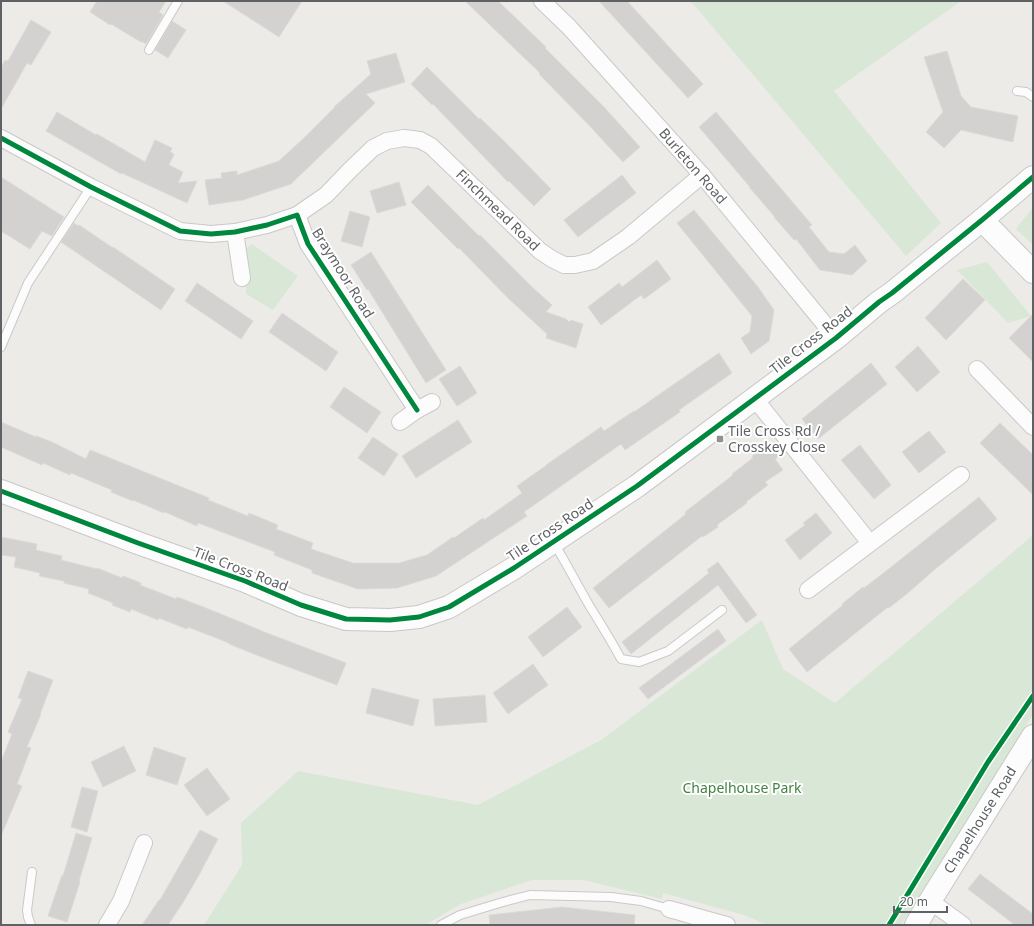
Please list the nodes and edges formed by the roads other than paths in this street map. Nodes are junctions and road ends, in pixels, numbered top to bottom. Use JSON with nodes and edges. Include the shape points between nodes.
{"nodes":[{"id":1,"x":178,"y":1,"type":"edge"},
{"id":2,"x":542,"y":1,"type":"edge"},
{"id":3,"x":149,"y":50,"type":"dead end"},
{"id":4,"x":1017,"y":91,"type":"dead end"},
{"id":5,"x":1033,"y":97,"type":"edge"},
{"id":6,"x":1,"y":138,"type":"edge"},
{"id":7,"x":702,"y":175,"type":"junction"},
{"id":8,"x":1033,"y":177,"type":"edge"},
{"id":9,"x":91,"y":187,"type":"junction"},
{"id":10,"x":297,"y":215,"type":"junction"},
{"id":11,"x":982,"y":220,"type":"junction"},
{"id":12,"x":235,"y":232,"type":"junction"},
{"id":13,"x":1033,"y":272,"type":"edge"},
{"id":14,"x":242,"y":278,"type":"dead end"},
{"id":15,"x":836,"y":338,"type":"junction"},
{"id":16,"x":1,"y":347,"type":"edge"},
{"id":17,"x":977,"y":369,"type":"dead end"},
{"id":18,"x":755,"y":399,"type":"junction"},
{"id":19,"x":432,"y":402,"type":"dead end"},
{"id":20,"x":417,"y":410,"type":"junction"},
{"id":21,"x":400,"y":422,"type":"dead end"},
{"id":22,"x":1033,"y":426,"type":"edge"},
{"id":23,"x":961,"y":475,"type":"dead end"},
{"id":24,"x":1,"y":491,"type":"edge"},
{"id":25,"x":553,"y":542,"type":"junction"},
{"id":26,"x":870,"y":543,"type":"junction"},
{"id":27,"x":808,"y":590,"type":"dead end"},
{"id":28,"x":722,"y":610,"type":"dead end"},
{"id":29,"x":1033,"y":736,"type":"edge"},
{"id":30,"x":144,"y":843,"type":"dead end"},
{"id":31,"x":32,"y":872,"type":"dead end"},
{"id":32,"x":930,"y":901,"type":"junction"},
{"id":33,"x":669,"y":909,"type":"joint"},
{"id":34,"x":701,"y":922,"type":"edge"},
{"id":35,"x":31,"y":925,"type":"edge"},
{"id":36,"x":107,"y":925,"type":"edge"},
{"id":37,"x":441,"y":925,"type":"edge"},
{"id":38,"x":726,"y":925,"type":"edge"},
{"id":39,"x":916,"y":925,"type":"edge"},
{"id":40,"x":963,"y":925,"type":"edge"}],
"edges":[{"from":1,"to":3,"type":"lane"},
{"from":2,"to":7,"type":"street","name":"Burleton Road","via":[[569,27]]},
{"from":4,"to":5,"type":"lane","via":[[1026,92]]},
{"from":6,"to":9,"type":"street"},
{"from":7,"to":10,"type":"street","name":"Finchmead Road","via":[[628,237],[594,261],[575,265],[564,265],[540,251],[431,146],[420,140],[404,138],[387,141],[373,148],[326,194]]},
{"from":7,"to":15,"type":"street","name":"Burleton Road"},
{"from":8,"to":11,"type":"street","name":"Tile Cross Road"},
{"from":9,"to":12,"type":"street","via":[[180,231],[211,234]]},
{"from":9,"to":16,"type":"lane","via":[[28,283]]},
{"from":10,"to":12,"type":"street"},
{"from":10,"to":20,"type":"street","name":"Braymoor Road","via":[[308,244]]},
{"from":11,"to":13,"type":"street"},
{"from":11,"to":15,"type":"street","name":"Tile Cross Road"},
{"from":12,"to":14,"type":"street"},
{"from":15,"to":18,"type":"street","name":"Tile Cross Road"},
{"from":17,"to":22,"type":"street"},
{"from":18,"to":25,"type":"street","name":"Tile Cross Road","via":[[637,486]]},
{"from":18,"to":26,"type":"street"},
{"from":19,"to":20,"type":"street"},
{"from":20,"to":21,"type":"street"},
{"from":23,"to":26,"type":"street"},
{"from":24,"to":25,"type":"street","name":"Tile Cross Road","via":[[245,581],[301,605],[346,619],[390,620],[419,617],[449,607]]},
{"from":25,"to":28,"type":"lane","via":[[621,659],[640,662],[668,651]]},
{"from":26,"to":27,"type":"street"},
{"from":29,"to":32,"type":"street","name":"Chapelhouse Road"},
{"from":30,"to":36,"type":"street","via":[[121,901]]},
{"from":31,"to":35,"type":"lane","via":[[27,910]]},
{"from":32,"to":39,"type":"street","name":"Chapelhouse Road"},
{"from":32,"to":40,"type":"street"},
{"from":33,"to":34,"type":"street"},
{"from":33,"to":37,"type":"lane","via":[[641,901],[611,897],[530,895],[460,915]]},
{"from":34,"to":38,"type":"street"}]}
